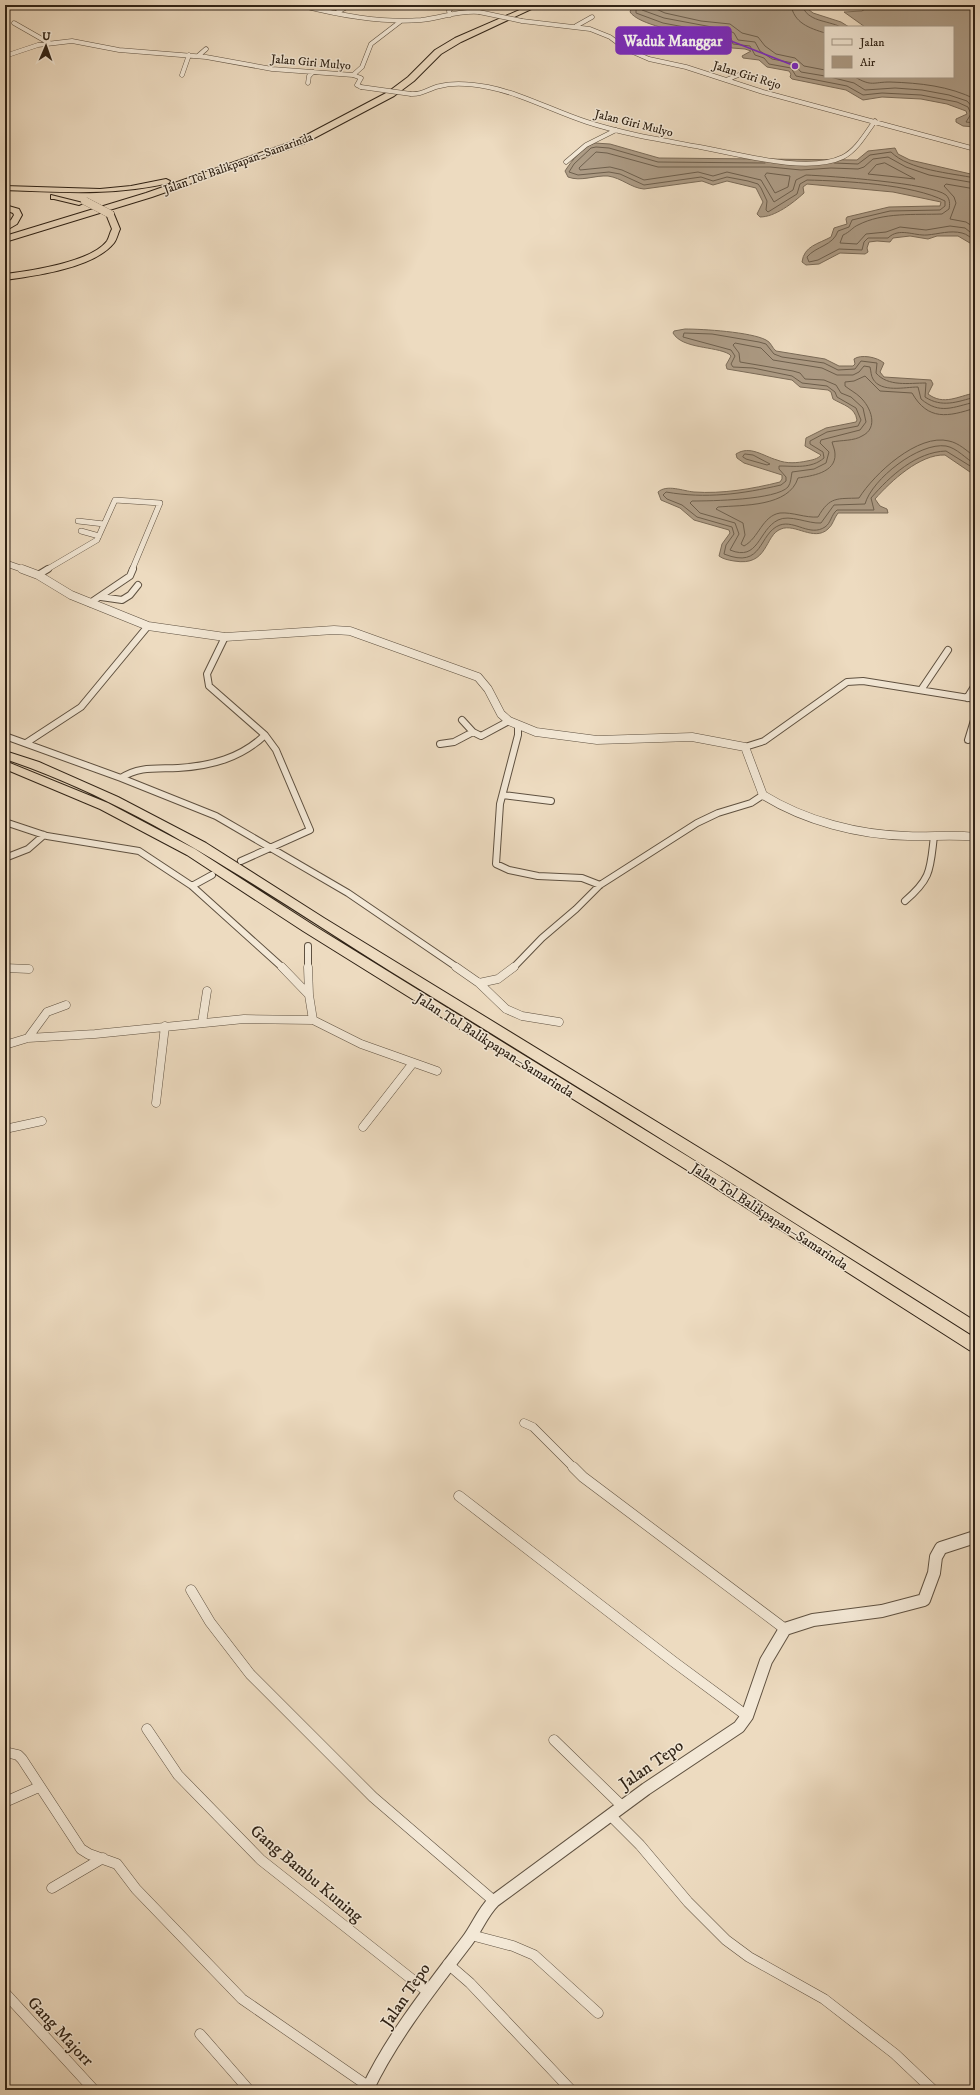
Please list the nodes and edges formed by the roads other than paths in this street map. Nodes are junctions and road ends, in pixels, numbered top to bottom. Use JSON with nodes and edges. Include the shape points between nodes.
{"nodes":[{"id":1,"x":298,"y":5,"type":"edge"},
{"id":2,"x":350,"y":5,"type":"edge"},
{"id":3,"x":453,"y":5,"type":"edge"},
{"id":4,"x":524,"y":5,"type":"edge"},
{"id":5,"x":537,"y":5,"type":"edge"},
{"id":6,"x":336,"y":13,"type":"junction"},
{"id":7,"x":450,"y":15,"type":"junction"},
{"id":8,"x":592,"y":17,"type":"dead end"},
{"id":9,"x":400,"y":21,"type":"junction"},
{"id":10,"x":14,"y":23,"type":"dead end"},
{"id":11,"x":576,"y":26,"type":"junction"},
{"id":12,"x":49,"y":43,"type":"junction"},
{"id":13,"x":206,"y":48,"type":"dead end"},
{"id":14,"x":189,"y":55,"type":"junction"},
{"id":15,"x":5,"y":56,"type":"edge"},
{"id":16,"x":198,"y":56,"type":"junction"},
{"id":17,"x":312,"y":72,"type":"junction"},
{"id":18,"x":741,"y":74,"type":"dead end"},
{"id":19,"x":182,"y":75,"type":"dead end"},
{"id":20,"x":353,"y":75,"type":"junction"},
{"id":21,"x":726,"y":80,"type":"junction"},
{"id":22,"x":308,"y":83,"type":"dead end"},
{"id":23,"x":875,"y":121,"type":"junction"},
{"id":24,"x":616,"y":130,"type":"junction"},
{"id":25,"x":975,"y":149,"type":"edge"},
{"id":26,"x":240,"y":160,"type":"junction"},
{"id":27,"x":566,"y":162,"type":"dead end"},
{"id":28,"x":5,"y":188,"type":"edge"},
{"id":29,"x":5,"y":194,"type":"edge"},
{"id":30,"x":5,"y":207,"type":"edge"},
{"id":31,"x":5,"y":228,"type":"edge"},
{"id":32,"x":5,"y":234,"type":"edge"},
{"id":33,"x":5,"y":239,"type":"edge"},
{"id":34,"x":5,"y":275,"type":"edge"},
{"id":35,"x":78,"y":521,"type":"dead end"},
{"id":36,"x":104,"y":524,"type":"junction"},
{"id":37,"x":80,"y":531,"type":"dead end"},
{"id":38,"x":99,"y":536,"type":"junction"},
{"id":39,"x":5,"y":563,"type":"edge"},
{"id":40,"x":38,"y":575,"type":"junction"},
{"id":41,"x":138,"y":585,"type":"dead end"},
{"id":42,"x":101,"y":597,"type":"junction"},
{"id":43,"x":90,"y":603,"type":"junction"},
{"id":44,"x":148,"y":626,"type":"junction"},
{"id":45,"x":225,"y":637,"type":"junction"},
{"id":46,"x":948,"y":650,"type":"dead end"},
{"id":47,"x":975,"y":685,"type":"edge"},
{"id":48,"x":921,"y":690,"type":"junction"},
{"id":49,"x":967,"y":698,"type":"junction"},
{"id":50,"x":975,"y":699,"type":"edge"},
{"id":51,"x":975,"y":717,"type":"edge"},
{"id":52,"x":462,"y":720,"type":"dead end"},
{"id":53,"x":509,"y":721,"type":"junction"},
{"id":54,"x":518,"y":726,"type":"junction"},
{"id":55,"x":473,"y":732,"type":"junction"},
{"id":56,"x":265,"y":735,"type":"junction"},
{"id":57,"x":5,"y":736,"type":"edge"},
{"id":58,"x":968,"y":740,"type":"dead end"},
{"id":59,"x":26,"y":743,"type":"junction"},
{"id":60,"x":440,"y":744,"type":"dead end"},
{"id":61,"x":745,"y":747,"type":"junction"},
{"id":62,"x":5,"y":755,"type":"edge"},
{"id":63,"x":5,"y":765,"type":"edge"},
{"id":64,"x":121,"y":778,"type":"junction"},
{"id":65,"x":503,"y":795,"type":"junction"},
{"id":66,"x":763,"y":795,"type":"junction"},
{"id":67,"x":551,"y":801,"type":"dead end"},
{"id":68,"x":5,"y":822,"type":"edge"},
{"id":69,"x":44,"y":835,"type":"junction"},
{"id":70,"x":934,"y":836,"type":"junction"},
{"id":71,"x":975,"y":837,"type":"edge"},
{"id":72,"x":268,"y":848,"type":"junction"},
{"id":73,"x":5,"y":858,"type":"edge"},
{"id":74,"x":241,"y":861,"type":"dead end"},
{"id":75,"x":212,"y":875,"type":"dead end"},
{"id":76,"x":600,"y":885,"type":"junction"},
{"id":77,"x":192,"y":886,"type":"junction"},
{"id":78,"x":905,"y":901,"type":"dead end"},
{"id":79,"x":308,"y":946,"type":"dead end"},
{"id":80,"x":5,"y":968,"type":"edge"},
{"id":81,"x":29,"y":969,"type":"dead end"},
{"id":82,"x":479,"y":983,"type":"junction"},
{"id":83,"x":207,"y":991,"type":"dead end"},
{"id":84,"x":309,"y":994,"type":"junction"},
{"id":85,"x":66,"y":1005,"type":"dead end"},
{"id":86,"x":313,"y":1020,"type":"junction"},
{"id":87,"x":559,"y":1022,"type":"dead end"},
{"id":88,"x":202,"y":1023,"type":"junction"},
{"id":89,"x":164,"y":1026,"type":"junction"},
{"id":90,"x":28,"y":1038,"type":"junction"},
{"id":91,"x":5,"y":1045,"type":"edge"},
{"id":92,"x":414,"y":1063,"type":"junction"},
{"id":93,"x":437,"y":1071,"type":"dead end"},
{"id":94,"x":156,"y":1103,"type":"dead end"},
{"id":95,"x":42,"y":1121,"type":"dead end"},
{"id":96,"x":363,"y":1127,"type":"dead end"},
{"id":97,"x":5,"y":1129,"type":"edge"},
{"id":98,"x":975,"y":1329,"type":"edge"},
{"id":99,"x":975,"y":1346,"type":"edge"},
{"id":100,"x":524,"y":1423,"type":"dead end"},
{"id":101,"x":458,"y":1496,"type":"dead end"},
{"id":102,"x":975,"y":1536,"type":"edge"},
{"id":103,"x":191,"y":1590,"type":"dead end"},
{"id":104,"x":785,"y":1629,"type":"junction"},
{"id":105,"x":746,"y":1716,"type":"junction"},
{"id":106,"x":147,"y":1729,"type":"dead end"},
{"id":107,"x":554,"y":1740,"type":"dead end"},
{"id":108,"x":5,"y":1752,"type":"edge"},
{"id":109,"x":39,"y":1787,"type":"junction"},
{"id":110,"x":5,"y":1802,"type":"edge"},
{"id":111,"x":622,"y":1806,"type":"junction"},
{"id":112,"x":610,"y":1815,"type":"junction"},
{"id":113,"x":103,"y":1858,"type":"junction"},
{"id":114,"x":52,"y":1888,"type":"dead end"},
{"id":115,"x":489,"y":1906,"type":"junction"},
{"id":116,"x":473,"y":1933,"type":"junction"},
{"id":117,"x":448,"y":1964,"type":"junction"},
{"id":118,"x":428,"y":1992,"type":"junction"},
{"id":119,"x":5,"y":1993,"type":"edge"},
{"id":120,"x":598,"y":2013,"type":"dead end"},
{"id":121,"x":200,"y":2034,"type":"dead end"},
{"id":122,"x":367,"y":2088,"type":"edge"},
{"id":123,"x":94,"y":2090,"type":"edge"},
{"id":124,"x":250,"y":2090,"type":"edge"},
{"id":125,"x":571,"y":2090,"type":"edge"},
{"id":126,"x":933,"y":2090,"type":"edge"}],
"edges":[{"from":1,"to":6,"type":"street","name":"Jalan Giri Rejo"},
{"from":2,"to":6,"type":"street"},
{"from":3,"to":7,"type":"street","via":[[449,11]]},
{"from":4,"to":26,"type":"highway","name":"Jalan Tol Balikpapan–Samarinda","via":[[473,28],[432,51],[401,80],[360,106],[294,140]]},
{"from":5,"to":33,"type":"highway","name":"Jalan Tol Balikpapan–Samarinda","via":[[458,40],[438,52],[411,79],[391,94],[300,142],[149,195]]},
{"from":6,"to":9,"type":"street","name":"Jalan Giri Rejo"},
{"from":7,"to":9,"type":"street","name":"Jalan Giri Rejo","via":[[427,20]]},
{"from":7,"to":11,"type":"street","name":"Jalan Giri Rejo","bridge":true,"via":[[479,12],[522,21]]},
{"from":8,"to":11,"type":"street"},
{"from":9,"to":20,"type":"street","via":[[371,44],[362,66]]},
{"from":10,"to":12,"type":"street"},
{"from":11,"to":21,"type":"street","name":"Jalan Giri Rejo","via":[[606,35],[643,57]]},
{"from":12,"to":14,"type":"street","name":"Jalan Giri Mulyo","via":[[72,41],[119,50]]},
{"from":12,"to":15,"type":"street","name":"Jalan Giri Mulyo","via":[[28,47]]},
{"from":13,"to":16,"type":"street"},
{"from":14,"to":16,"type":"street","name":"Jalan Giri Mulyo"},
{"from":14,"to":19,"type":"street"},
{"from":16,"to":17,"type":"street","name":"Jalan Giri Mulyo","via":[[265,68]]},
{"from":17,"to":20,"type":"street","name":"Jalan Giri Mulyo"},
{"from":17,"to":22,"type":"street"},
{"from":18,"to":21,"type":"street"},
{"from":20,"to":24,"type":"street","name":"Jalan Giri Mulyo","bridge":true,"via":[[361,78],[357,85],[361,87],[411,94],[425,94],[446,84],[524,96]]},
{"from":21,"to":23,"type":"street","name":"Jalan Giri Rejo"},
{"from":23,"to":24,"type":"street","name":"Jalan Giri Mulyo","via":[[852,150],[842,157],[805,162],[758,158]]},
{"from":23,"to":25,"type":"street","name":"Jalan Giri Rejo"},
{"from":24,"to":27,"type":"street","via":[[586,145]]},
{"from":26,"to":28,"type":"highway","via":[[174,179],[115,190],[86,192]]},
{"from":26,"to":32,"type":"highway","name":"Jalan Tol Balikpapan–Samarinda","via":[[144,193]]},
{"from":29,"to":34,"type":"highway","bridge":true,"via":[[48,196],[82,202],[107,215],[116,226],[117,233],[99,252],[74,262],[50,269]]},
{"from":30,"to":31,"type":"highway","via":[[16,211],[18,215],[14,222]]},
{"from":35,"to":36,"type":"street"},
{"from":36,"to":38,"type":"street"},
{"from":36,"to":42,"type":"street","via":[[115,500],[159,502],[156,516],[130,576]]},
{"from":37,"to":38,"type":"street"},
{"from":38,"to":40,"type":"street","via":[[95,541]]},
{"from":39,"to":40,"type":"street"},
{"from":40,"to":43,"type":"street"},
{"from":41,"to":42,"type":"street","via":[[124,600],[115,601]]},
{"from":42,"to":43,"type":"street"},
{"from":43,"to":44,"type":"street"},
{"from":44,"to":45,"type":"street"},
{"from":44,"to":59,"type":"street","via":[[81,707]]},
{"from":45,"to":53,"type":"street","via":[[334,630],[359,633],[478,677],[488,689],[497,709]]},
{"from":45,"to":56,"type":"street","via":[[207,674],[209,686]]},
{"from":46,"to":48,"type":"street"},
{"from":47,"to":49,"type":"street"},
{"from":48,"to":49,"type":"street"},
{"from":48,"to":61,"type":"street","via":[[863,681],[847,682],[764,741]]},
{"from":49,"to":50,"type":"street"},
{"from":51,"to":58,"type":"street"},
{"from":52,"to":55,"type":"street"},
{"from":53,"to":54,"type":"street"},
{"from":53,"to":55,"type":"street","via":[[484,735],[480,736]]},
{"from":54,"to":61,"type":"street","via":[[543,733],[591,739],[683,737]]},
{"from":54,"to":65,"type":"street"},
{"from":55,"to":60,"type":"street","via":[[454,742]]},
{"from":56,"to":64,"type":"street","via":[[256,745],[225,761],[177,768],[148,768]]},
{"from":56,"to":72,"type":"street","via":[[276,750],[310,830]]},
{"from":57,"to":59,"type":"street"},
{"from":59,"to":64,"type":"street"},
{"from":61,"to":66,"type":"street"},
{"from":62,"to":98,"type":"highway","name":"Jalan Tol Balikpapan–Samarinda","via":[[35,765],[114,800],[202,846],[319,922],[719,1167]]},
{"from":63,"to":99,"type":"highway","name":"Jalan Tol Balikpapan–Samarinda","via":[[104,806],[190,852]]},
{"from":64,"to":72,"type":"street","via":[[216,816]]},
{"from":65,"to":67,"type":"street"},
{"from":65,"to":76,"type":"street","via":[[500,804],[496,864],[509,870],[538,876],[582,878]]},
{"from":66,"to":70,"type":"street","via":[[787,808],[855,830],[890,835]]},
{"from":66,"to":76,"type":"street","via":[[751,803],[718,813],[697,823]]},
{"from":68,"to":69,"type":"street"},
{"from":69,"to":73,"type":"street","via":[[28,849]]},
{"from":69,"to":77,"type":"street","via":[[144,853]]},
{"from":70,"to":71,"type":"street"},
{"from":70,"to":78,"type":"street","via":[[932,864],[928,877],[920,890]]},
{"from":72,"to":74,"type":"street"},
{"from":72,"to":82,"type":"street","via":[[348,893]]},
{"from":75,"to":77,"type":"street"},
{"from":76,"to":82,"type":"street","via":[[512,969],[498,979]]},
{"from":77,"to":84,"type":"street","via":[[268,953]]},
{"from":79,"to":84,"type":"street"},
{"from":80,"to":81,"type":"street"},
{"from":82,"to":87,"type":"street","via":[[506,1009],[522,1016]]},
{"from":83,"to":88,"type":"street"},
{"from":84,"to":86,"type":"street"},
{"from":85,"to":90,"type":"street","via":[[47,1012]]},
{"from":86,"to":88,"type":"street","via":[[244,1019]]},
{"from":86,"to":92,"type":"street","via":[[361,1044]]},
{"from":88,"to":89,"type":"street"},
{"from":89,"to":90,"type":"street"},
{"from":89,"to":94,"type":"street"},
{"from":90,"to":91,"type":"street"},
{"from":92,"to":93,"type":"street"},
{"from":92,"to":96,"type":"street"},
{"from":95,"to":97,"type":"street"},
{"from":100,"to":104,"type":"street","via":[[533,1427],[584,1477]]},
{"from":101,"to":105,"type":"street","via":[[690,1676]]},
{"from":102,"to":104,"type":"street","via":[[941,1548],[924,1600],[882,1611],[841,1614]]},
{"from":103,"to":115,"type":"street","via":[[210,1622],[250,1674],[373,1798]]},
{"from":104,"to":105,"type":"street","name":"Jalan Tepo","via":[[766,1661]]},
{"from":105,"to":111,"type":"street","name":"Jalan Tepo","via":[[739,1727],[728,1735]]},
{"from":106,"to":118,"type":"street","name":"Gang Bambu Kuning","via":[[178,1775],[261,1860]]},
{"from":107,"to":111,"type":"street"},
{"from":108,"to":109,"type":"street","via":[[18,1755]]},
{"from":109,"to":110,"type":"street"},
{"from":109,"to":113,"type":"street","via":[[81,1849]]},
{"from":111,"to":112,"type":"street","name":"Jalan Tepo"},
{"from":112,"to":115,"type":"street","name":"Jalan Tepo"},
{"from":112,"to":126,"type":"street","via":[[726,1940],[749,1957],[836,2008],[895,2054]]},
{"from":113,"to":114,"type":"street"},
{"from":113,"to":122,"type":"street","via":[[122,1869],[136,1889],[242,1999]]},
{"from":115,"to":116,"type":"street","name":"Jalan Tepo"},
{"from":116,"to":117,"type":"street","name":"Jalan Tepo"},
{"from":116,"to":120,"type":"street","via":[[534,1955]]},
{"from":117,"to":118,"type":"street","name":"Jalan Tepo"},
{"from":117,"to":125,"type":"street","via":[[470,1982]]},
{"from":118,"to":122,"type":"street","name":"Jalan Tepo"},
{"from":119,"to":123,"type":"street","name":"Gang Majorr"},
{"from":121,"to":124,"type":"street"}]}
